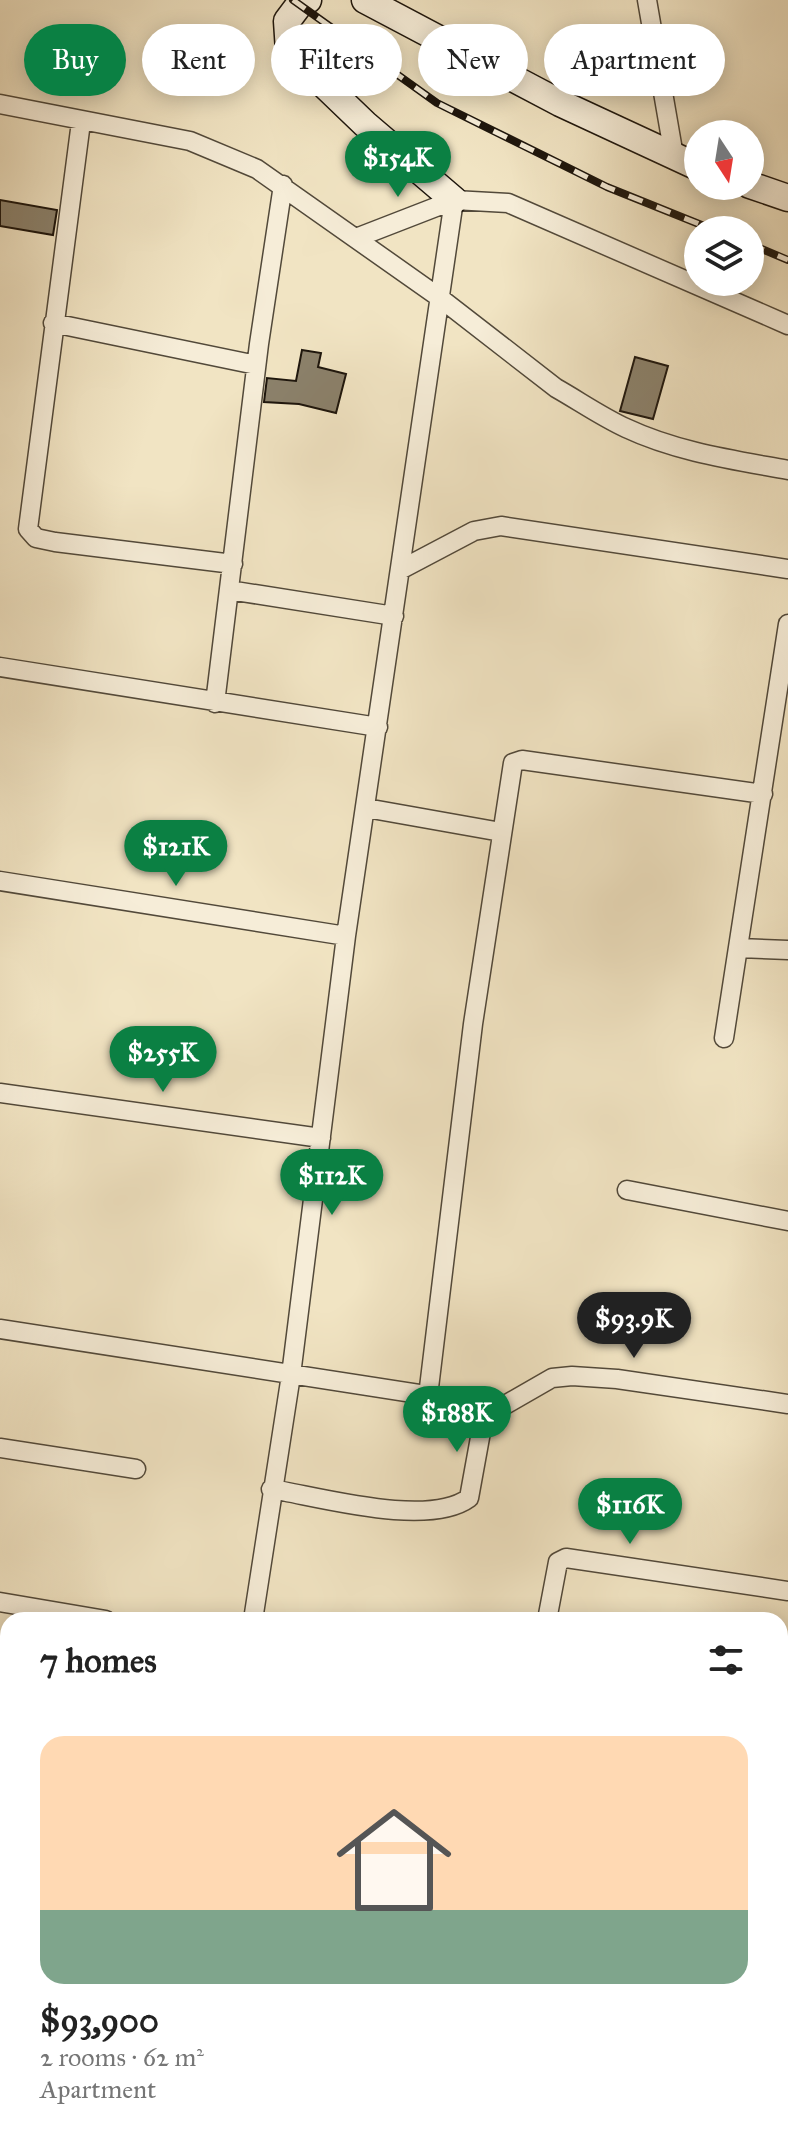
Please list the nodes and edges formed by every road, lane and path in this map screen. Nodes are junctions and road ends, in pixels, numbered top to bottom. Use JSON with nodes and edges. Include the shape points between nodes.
{"nodes":[{"id":1,"x":308,"y":0,"type":"edge"},
{"id":2,"x":365,"y":0,"type":"edge"},
{"id":3,"x":647,"y":0,"type":"edge"},
{"id":4,"x":0,"y":104,"type":"edge"},
{"id":5,"x":81,"y":122,"type":"junction"},
{"id":6,"x":684,"y":153,"type":"edge"},
{"id":7,"x":684,"y":160,"type":"edge"},
{"id":8,"x":283,"y":185,"type":"junction"},
{"id":9,"x":764,"y":190,"type":"edge"},
{"id":10,"x":788,"y":198,"type":"edge"},
{"id":11,"x":454,"y":200,"type":"junction"},
{"id":12,"x":356,"y":238,"type":"junction"},
{"id":13,"x":440,"y":298,"type":"junction"},
{"id":14,"x":53,"y":323,"type":"junction"},
{"id":15,"x":788,"y":325,"type":"edge"},
{"id":16,"x":256,"y":365,"type":"junction"},
{"id":17,"x":788,"y":470,"type":"edge"},
{"id":18,"x":233,"y":564,"type":"junction"},
{"id":19,"x":788,"y":569,"type":"edge"},
{"id":20,"x":400,"y":570,"type":"junction"},
{"id":21,"x":229,"y":590,"type":"junction"},
{"id":22,"x":394,"y":616,"type":"junction"},
{"id":23,"x":788,"y":624,"type":"edge"},
{"id":24,"x":0,"y":667,"type":"edge"},
{"id":25,"x":215,"y":703,"type":"junction"},
{"id":26,"x":378,"y":727,"type":"junction"},
{"id":27,"x":763,"y":794,"type":"junction"},
{"id":28,"x":366,"y":808,"type":"junction"},
{"id":29,"x":501,"y":832,"type":"junction"},
{"id":30,"x":0,"y":881,"type":"edge"},
{"id":31,"x":346,"y":936,"type":"junction"},
{"id":32,"x":739,"y":948,"type":"junction"},
{"id":33,"x":788,"y":950,"type":"edge"},
{"id":34,"x":724,"y":1038,"type":"dead end"},
{"id":35,"x":0,"y":1093,"type":"edge"},
{"id":36,"x":321,"y":1138,"type":"junction"},
{"id":37,"x":627,"y":1190,"type":"dead end"},
{"id":38,"x":788,"y":1221,"type":"edge"},
{"id":39,"x":0,"y":1329,"type":"edge"},
{"id":40,"x":291,"y":1375,"type":"junction"},
{"id":41,"x":428,"y":1396,"type":"junction"},
{"id":42,"x":477,"y":1403,"type":"junction"},
{"id":43,"x":788,"y":1404,"type":"edge"},
{"id":44,"x":0,"y":1448,"type":"edge"},
{"id":45,"x":136,"y":1469,"type":"dead end"},
{"id":46,"x":271,"y":1489,"type":"junction"},
{"id":47,"x":788,"y":1591,"type":"edge"},
{"id":48,"x":0,"y":1602,"type":"edge"},
{"id":49,"x":59,"y":1612,"type":"edge"},
{"id":50,"x":254,"y":1612,"type":"edge"},
{"id":51,"x":549,"y":1612,"type":"edge"}],
"edges":[{"from":1,"to":11,"type":"street","via":[[287,21],[289,51]]},
{"from":2,"to":7,"type":"street","via":[[560,103]]},
{"from":3,"to":6,"type":"street"},
{"from":4,"to":5,"type":"street"},
{"from":5,"to":8,"type":"street","via":[[190,141]]},
{"from":5,"to":14,"type":"street"},
{"from":8,"to":12,"type":"street"},
{"from":8,"to":16,"type":"street"},
{"from":9,"to":10,"type":"street"},
{"from":11,"to":12,"type":"street"},
{"from":11,"to":13,"type":"street"},
{"from":11,"to":15,"type":"street","via":[[508,203]]},
{"from":12,"to":13,"type":"street"},
{"from":13,"to":17,"type":"street","via":[[556,388],[627,428],[692,452]]},
{"from":13,"to":20,"type":"street"},
{"from":14,"to":16,"type":"street"},
{"from":14,"to":18,"type":"street","via":[[28,529],[36,538],[55,542]]},
{"from":16,"to":18,"type":"street"},
{"from":18,"to":21,"type":"street"},
{"from":19,"to":20,"type":"street","via":[[501,526],[474,531]]},
{"from":20,"to":22,"type":"street"},
{"from":21,"to":22,"type":"street"},
{"from":21,"to":25,"type":"street"},
{"from":22,"to":26,"type":"street"},
{"from":23,"to":27,"type":"street"},
{"from":24,"to":25,"type":"street"},
{"from":25,"to":26,"type":"street"},
{"from":26,"to":28,"type":"street"},
{"from":27,"to":29,"type":"street","via":[[522,760],[509,772]]},
{"from":27,"to":32,"type":"street"},
{"from":28,"to":29,"type":"street"},
{"from":28,"to":31,"type":"street"},
{"from":29,"to":41,"type":"street"},
{"from":30,"to":31,"type":"street"},
{"from":31,"to":36,"type":"street"},
{"from":32,"to":33,"type":"street"},
{"from":32,"to":34,"type":"street"},
{"from":35,"to":36,"type":"street"},
{"from":36,"to":40,"type":"street"},
{"from":37,"to":38,"type":"street"},
{"from":39,"to":40,"type":"street"},
{"from":40,"to":41,"type":"street"},
{"from":40,"to":46,"type":"street"},
{"from":41,"to":42,"type":"street"},
{"from":42,"to":43,"type":"street","via":[[505,1405],[552,1378],[572,1376]]},
{"from":42,"to":46,"type":"street","via":[[485,1410],[485,1423],[469,1498],[457,1506],[407,1510]]},
{"from":44,"to":45,"type":"street"},
{"from":46,"to":50,"type":"street"},
{"from":47,"to":51,"type":"street","via":[[566,1558],[558,1562]]},
{"from":48,"to":49,"type":"street"}]}
